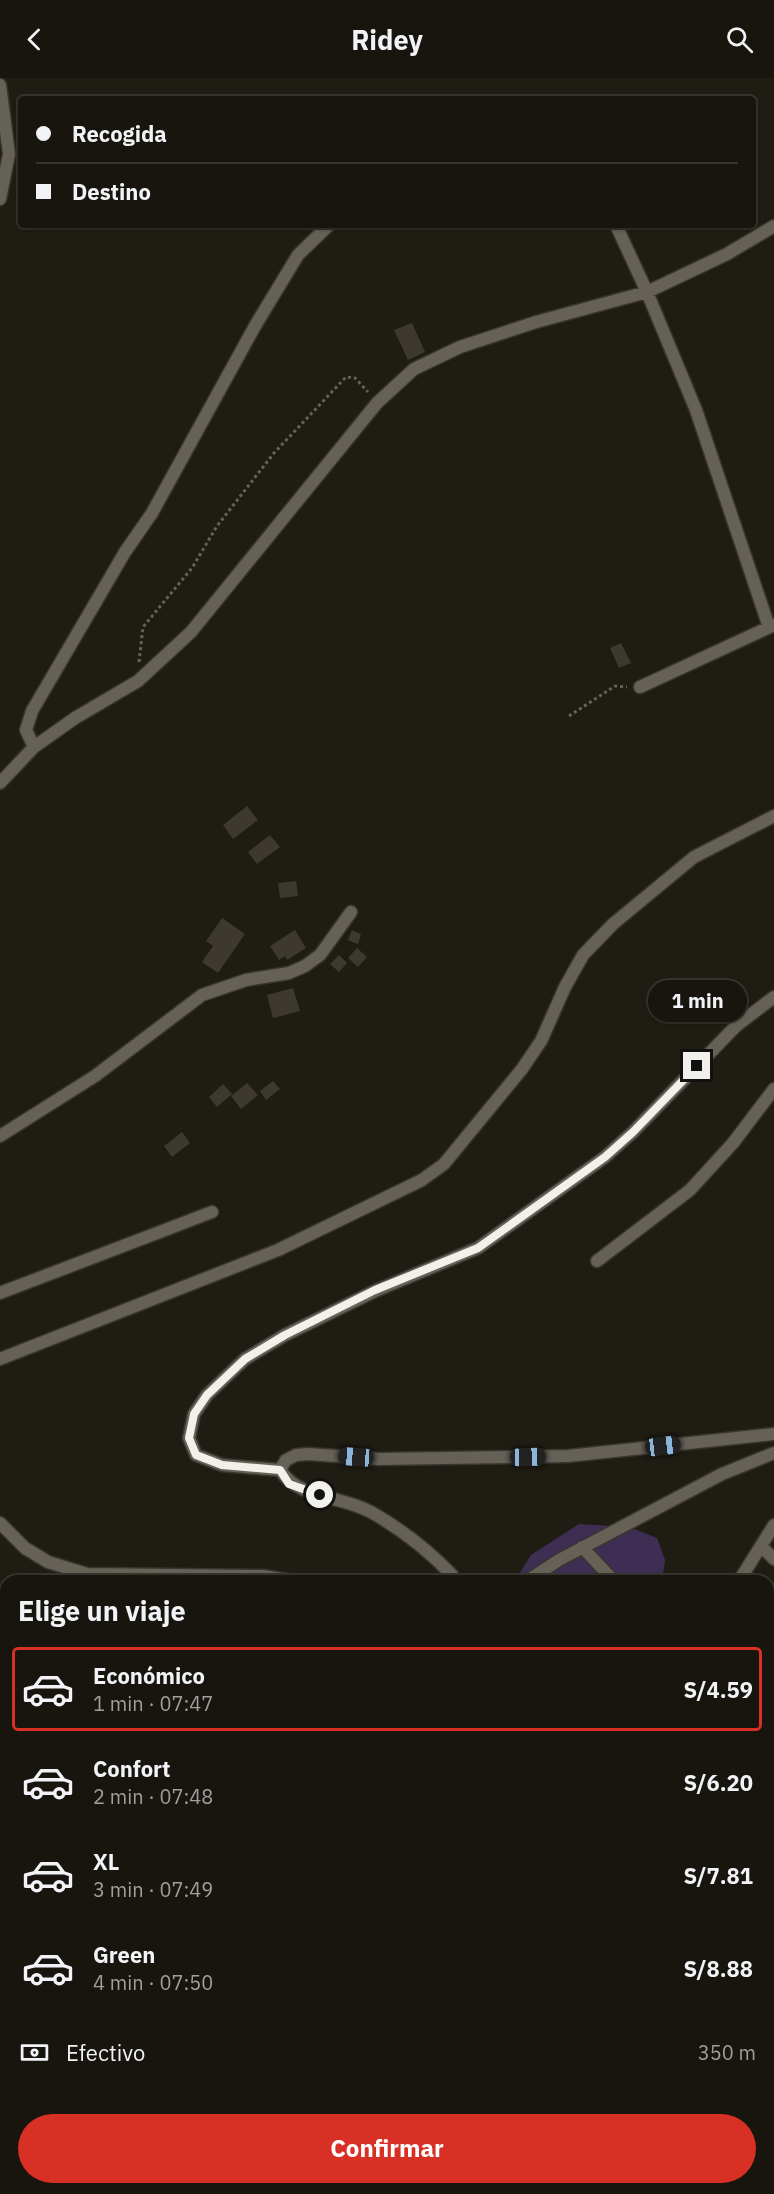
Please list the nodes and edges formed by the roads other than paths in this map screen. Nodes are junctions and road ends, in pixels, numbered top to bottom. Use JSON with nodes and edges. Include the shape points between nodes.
{"nodes":[{"id":1,"x":0,"y":85,"type":"edge"},
{"id":2,"x":0,"y":199,"type":"edge"},
{"id":3,"x":774,"y":226,"type":"edge"},
{"id":4,"x":326,"y":228,"type":"edge"},
{"id":5,"x":617,"y":228,"type":"edge"},
{"id":6,"x":647,"y":292,"type":"junction"},
{"id":7,"x":772,"y":626,"type":"edge"},
{"id":8,"x":640,"y":687,"type":"road end"},
{"id":9,"x":34,"y":747,"type":"junction"},
{"id":10,"x":0,"y":783,"type":"edge"},
{"id":11,"x":774,"y":816,"type":"edge"},
{"id":12,"x":351,"y":912,"type":"dead end"},
{"id":13,"x":774,"y":997,"type":"edge"},
{"id":14,"x":774,"y":1089,"type":"edge"},
{"id":15,"x":0,"y":1136,"type":"edge"},
{"id":16,"x":212,"y":1212,"type":"dead end"},
{"id":17,"x":597,"y":1261,"type":"dead end"},
{"id":18,"x":0,"y":1293,"type":"edge"},
{"id":19,"x":0,"y":1359,"type":"edge"},
{"id":20,"x":774,"y":1434,"type":"edge"},
{"id":21,"x":774,"y":1453,"type":"edge"},
{"id":22,"x":280,"y":1470,"type":"junction"},
{"id":23,"x":0,"y":1523,"type":"edge"},
{"id":24,"x":774,"y":1525,"type":"edge"},
{"id":25,"x":761,"y":1546,"type":"junction"},
{"id":26,"x":582,"y":1547,"type":"junction"},
{"id":27,"x":774,"y":1559,"type":"edge"},
{"id":28,"x":131,"y":1575,"type":"edge"},
{"id":29,"x":452,"y":1575,"type":"edge"},
{"id":30,"x":537,"y":1575,"type":"edge"},
{"id":31,"x":608,"y":1575,"type":"edge"},
{"id":32,"x":743,"y":1575,"type":"edge"}],
"edges":[{"from":1,"to":2,"type":"street","via":[[9,154]]},
{"from":3,"to":6,"type":"street","via":[[728,254]]},
{"from":4,"to":9,"type":"street","via":[[298,255],[152,513],[32,711],[26,730]]},
{"from":5,"to":6,"type":"street"},
{"from":6,"to":7,"type":"street","via":[[696,410]]},
{"from":6,"to":9,"type":"street","via":[[460,347],[414,369],[377,403],[191,632],[138,681]]},
{"from":7,"to":8,"type":"street"},
{"from":9,"to":10,"type":"street"},
{"from":11,"to":19,"type":"street","via":[[694,857],[613,924],[583,955],[541,1041],[522,1069],[444,1164],[422,1180],[278,1250]]},
{"from":12,"to":15,"type":"street","via":[[320,955],[305,966],[202,995],[78,1088]]},
{"from":13,"to":22,"type":"street","via":[[736,1026],[605,1157],[478,1248],[375,1290],[285,1335],[245,1359],[207,1395],[190,1424],[189,1438],[196,1455],[222,1465]]},
{"from":14,"to":17,"type":"street","via":[[733,1143],[690,1190]]},
{"from":16,"to":18,"type":"street"},
{"from":20,"to":22,"type":"street","via":[[568,1456],[379,1459],[308,1454],[286,1460]]},
{"from":21,"to":26,"type":"street","via":[[722,1474]]},
{"from":22,"to":29,"type":"street","via":[[289,1484],[368,1511],[400,1530]]},
{"from":23,"to":28,"type":"street","via":[[25,1548],[48,1562],[87,1574]]},
{"from":24,"to":25,"type":"street"},
{"from":25,"to":27,"type":"street"},
{"from":25,"to":32,"type":"street"},
{"from":26,"to":30,"type":"street"},
{"from":26,"to":31,"type":"street"}]}
